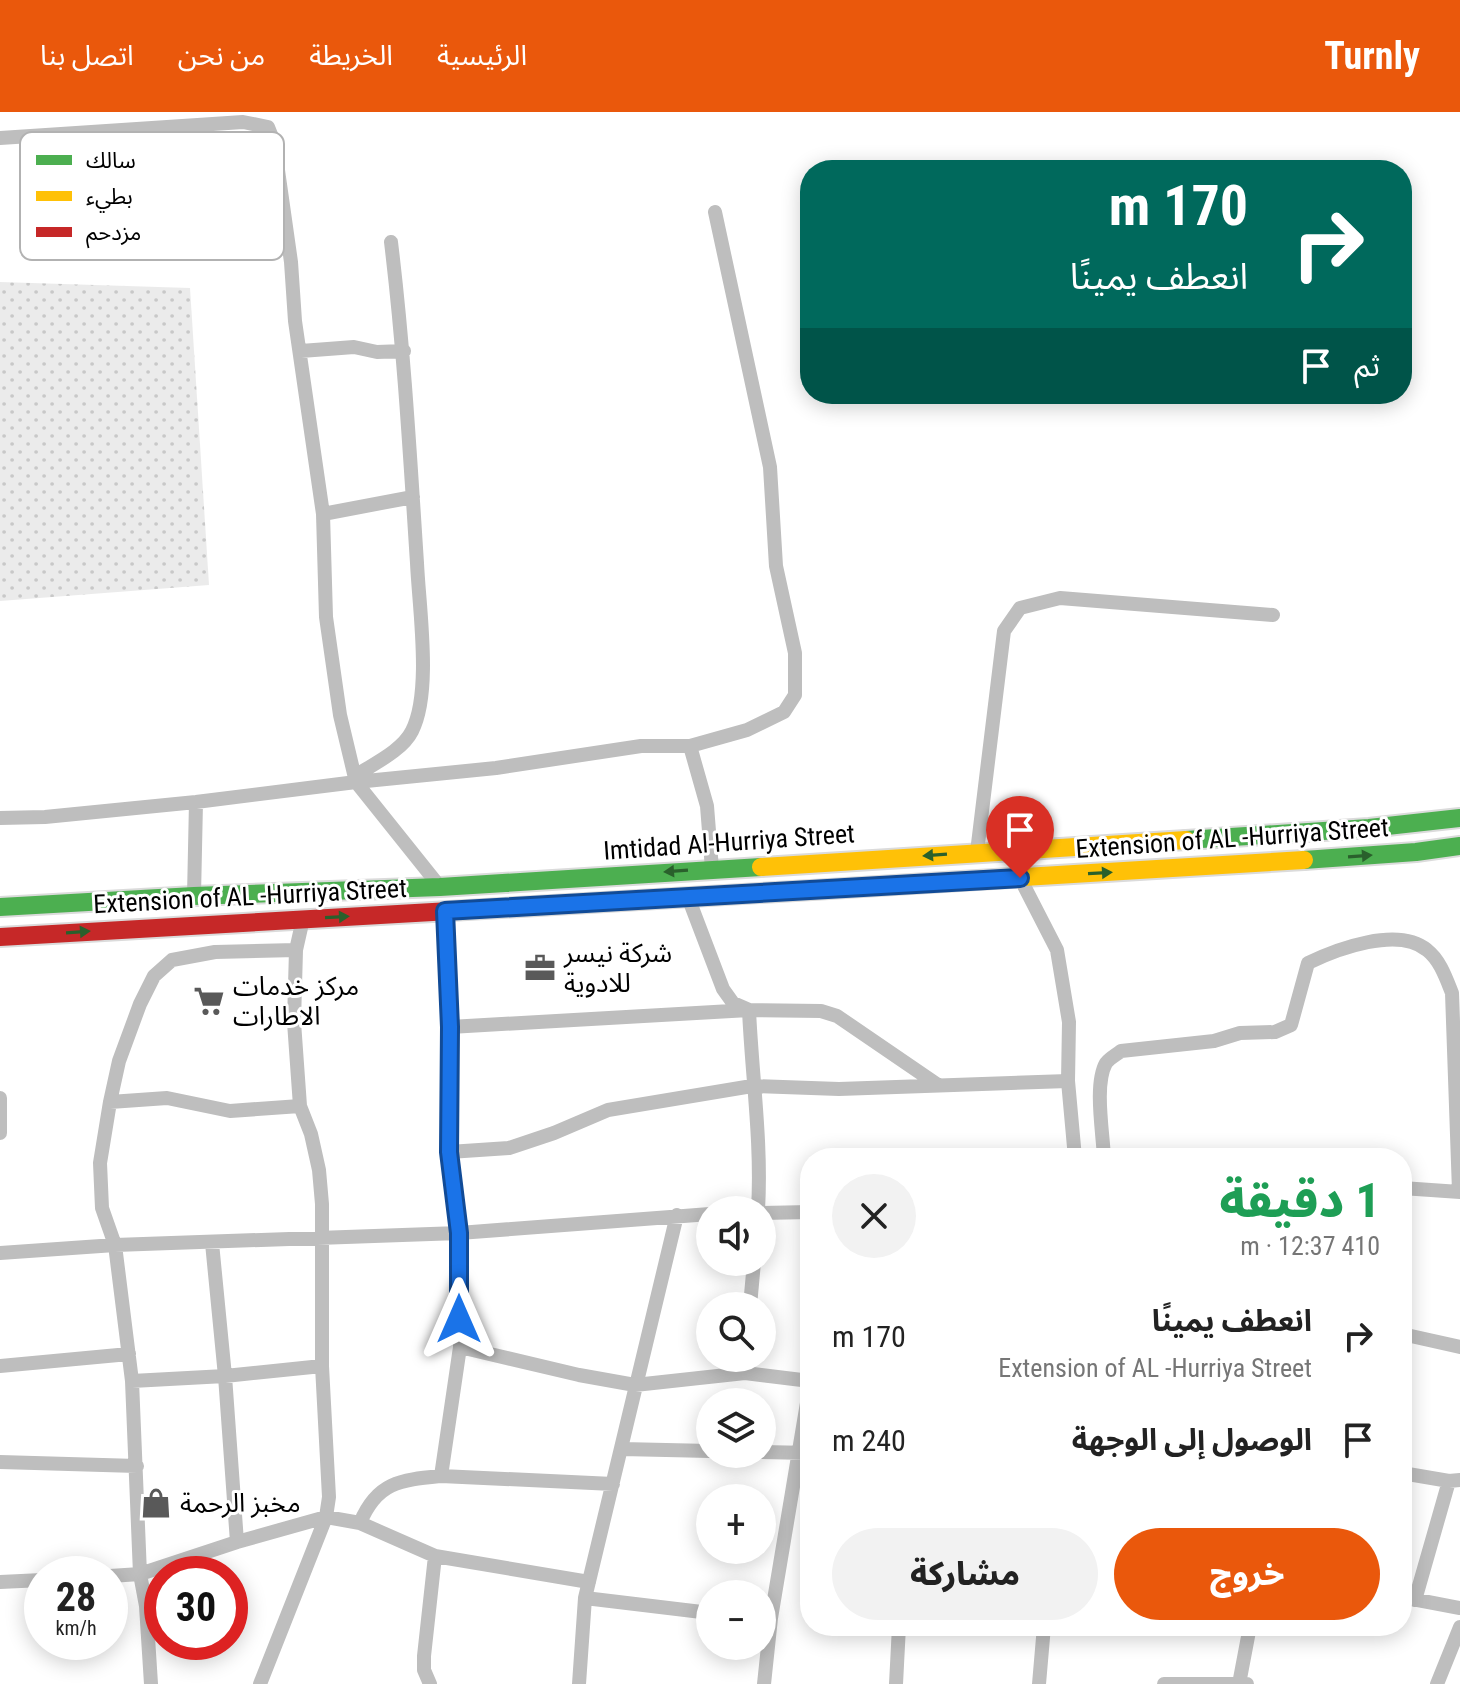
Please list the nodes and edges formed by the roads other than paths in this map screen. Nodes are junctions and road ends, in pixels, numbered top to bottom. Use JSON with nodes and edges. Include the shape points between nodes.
{"nodes":[{"id":1,"x":91,"y":132,"type":"edge"},
{"id":2,"x":270,"y":132,"type":"edge"},
{"id":3,"x":20,"y":137,"type":"edge"},
{"id":4,"x":0,"y":138,"type":"edge"},
{"id":5,"x":715,"y":212,"type":"dead end"},
{"id":6,"x":284,"y":213,"type":"edge"},
{"id":7,"x":391,"y":242,"type":"dead end"},
{"id":8,"x":301,"y":351,"type":"junction"},
{"id":9,"x":404,"y":351,"type":"junction"},
{"id":10,"x":413,"y":497,"type":"junction"},
{"id":11,"x":323,"y":514,"type":"junction"},
{"id":12,"x":1273,"y":615,"type":"dead end"},
{"id":13,"x":690,"y":746,"type":"junction"},
{"id":14,"x":356,"y":779,"type":"junction"},
{"id":15,"x":196,"y":802,"type":"junction"},
{"id":16,"x":0,"y":818,"type":"edge"},
{"id":17,"x":1460,"y":818,"type":"edge"},
{"id":18,"x":1460,"y":846,"type":"edge"},
{"id":19,"x":977,"y":852,"type":"junction"},
{"id":20,"x":712,"y":869,"type":"junction"},
{"id":21,"x":1020,"y":878,"type":"junction"},
{"id":22,"x":440,"y":887,"type":"junction"},
{"id":23,"x":194,"y":896,"type":"junction"},
{"id":24,"x":688,"y":897,"type":"junction"},
{"id":25,"x":153,"y":898,"type":"junction"},
{"id":26,"x":0,"y":907,"type":"edge"},
{"id":27,"x":445,"y":911,"type":"junction"},
{"id":28,"x":303,"y":919,"type":"junction"},
{"id":29,"x":221,"y":923,"type":"junction"},
{"id":30,"x":156,"y":927,"type":"junction"},
{"id":31,"x":0,"y":937,"type":"edge"},
{"id":32,"x":296,"y":950,"type":"junction"},
{"id":33,"x":215,"y":952,"type":"junction"},
{"id":34,"x":749,"y":1010,"type":"junction"},
{"id":35,"x":450,"y":1027,"type":"junction"},
{"id":36,"x":1458,"y":1056,"type":"edge"},
{"id":37,"x":1068,"y":1081,"type":"junction"},
{"id":38,"x":938,"y":1085,"type":"junction"},
{"id":39,"x":752,"y":1086,"type":"junction"},
{"id":40,"x":0,"y":1098,"type":"edge"},
{"id":41,"x":110,"y":1102,"type":"junction"},
{"id":42,"x":300,"y":1106,"type":"junction"},
{"id":43,"x":0,"y":1133,"type":"edge"},
{"id":44,"x":1074,"y":1148,"type":"edge"},
{"id":45,"x":1103,"y":1148,"type":"edge"},
{"id":46,"x":449,"y":1152,"type":"junction"},
{"id":47,"x":1412,"y":1189,"type":"edge"},
{"id":48,"x":1460,"y":1192,"type":"edge"},
{"id":49,"x":760,"y":1196,"type":"edge"},
{"id":50,"x":776,"y":1212,"type":"edge"},
{"id":51,"x":800,"y":1212,"type":"edge"},
{"id":52,"x":696,"y":1214,"type":"edge"},
{"id":53,"x":677,"y":1215,"type":"junction"},
{"id":54,"x":459,"y":1233,"type":"junction"},
{"id":55,"x":320,"y":1239,"type":"junction"},
{"id":56,"x":212,"y":1243,"type":"junction"},
{"id":57,"x":115,"y":1245,"type":"junction"},
{"id":58,"x":0,"y":1253,"type":"edge"},
{"id":59,"x":1412,"y":1336,"type":"edge"},
{"id":60,"x":460,"y":1347,"type":"junction"},
{"id":61,"x":1460,"y":1347,"type":"edge"},
{"id":62,"x":129,"y":1354,"type":"junction"},
{"id":63,"x":0,"y":1366,"type":"edge"},
{"id":64,"x":322,"y":1366,"type":"junction"},
{"id":65,"x":711,"y":1372,"type":"edge"},
{"id":66,"x":769,"y":1372,"type":"edge"},
{"id":67,"x":225,"y":1376,"type":"junction"},
{"id":68,"x":800,"y":1380,"type":"edge"},
{"id":69,"x":132,"y":1381,"type":"junction"},
{"id":70,"x":635,"y":1385,"type":"junction"},
{"id":71,"x":622,"y":1449,"type":"junction"},
{"id":72,"x":696,"y":1451,"type":"edge"},
{"id":73,"x":776,"y":1452,"type":"edge"},
{"id":74,"x":800,"y":1453,"type":"edge"},
{"id":75,"x":0,"y":1462,"type":"edge"},
{"id":76,"x":137,"y":1466,"type":"junction"},
{"id":77,"x":800,"y":1471,"type":"edge"},
{"id":78,"x":1412,"y":1474,"type":"edge"},
{"id":79,"x":441,"y":1476,"type":"junction"},
{"id":80,"x":1454,"y":1480,"type":"edge"},
{"id":81,"x":613,"y":1484,"type":"junction"},
{"id":82,"x":326,"y":1517,"type":"junction"},
{"id":83,"x":360,"y":1523,"type":"junction"},
{"id":84,"x":237,"y":1542,"type":"junction"},
{"id":85,"x":435,"y":1556,"type":"junction"},
{"id":86,"x":140,"y":1574,"type":"junction"},
{"id":87,"x":128,"y":1575,"type":"edge"},
{"id":88,"x":776,"y":1580,"type":"edge"},
{"id":89,"x":24,"y":1581,"type":"edge"},
{"id":90,"x":0,"y":1582,"type":"edge"},
{"id":91,"x":589,"y":1582,"type":"junction"},
{"id":92,"x":1412,"y":1591,"type":"edge"},
{"id":93,"x":585,"y":1598,"type":"junction"},
{"id":94,"x":1412,"y":1600,"type":"edge"},
{"id":95,"x":1460,"y":1608,"type":"edge"},
{"id":96,"x":696,"y":1611,"type":"edge"},
{"id":97,"x":1460,"y":1627,"type":"edge"},
{"id":98,"x":898,"y":1636,"type":"edge"},
{"id":99,"x":1043,"y":1636,"type":"edge"},
{"id":100,"x":1249,"y":1636,"type":"edge"},
{"id":101,"x":765,"y":1660,"type":"edge"},
{"id":102,"x":1242,"y":1683,"type":"edge"},
{"id":103,"x":151,"y":1684,"type":"edge"},
{"id":104,"x":260,"y":1684,"type":"edge"},
{"id":105,"x":430,"y":1684,"type":"edge"},
{"id":106,"x":579,"y":1684,"type":"edge"},
{"id":107,"x":764,"y":1684,"type":"edge"},
{"id":108,"x":896,"y":1684,"type":"edge"},
{"id":109,"x":1039,"y":1684,"type":"edge"},
{"id":110,"x":1164,"y":1684,"type":"edge"},
{"id":111,"x":1437,"y":1684,"type":"edge"}],
"edges":[{"from":1,"to":2,"type":"street","via":[[243,122]]},
{"from":3,"to":4,"type":"street"},
{"from":5,"to":13,"type":"street","via":[[770,467],[776,566],[795,653],[795,695],[784,712],[747,730]]},
{"from":6,"to":8,"type":"street"},
{"from":7,"to":9,"type":"street"},
{"from":8,"to":9,"type":"street"},
{"from":8,"to":11,"type":"street"},
{"from":9,"to":10,"type":"street"},
{"from":10,"to":11,"type":"street"},
{"from":10,"to":14,"type":"street","via":[[421,705],[411,733]]},
{"from":11,"to":14,"type":"street","via":[[326,617],[340,715]]},
{"from":12,"to":19,"type":"street","via":[[1060,598],[1020,608],[1004,631]]},
{"from":13,"to":14,"type":"street","via":[[641,746],[496,768]]},
{"from":13,"to":20,"type":"street","via":[[707,806]]},
{"from":14,"to":15,"type":"street"},
{"from":14,"to":22,"type":"street"},
{"from":15,"to":16,"type":"street"},
{"from":15,"to":23,"type":"street"},
{"from":17,"to":19,"type":"main road","name":"Imtidad Al-Hurriya Street"},
{"from":21,"to":18,"type":"main road","name":"Extension of AL -Hurriya Street","one_way":true},
{"from":19,"to":20,"type":"main road","name":"Imtidad Al-Hurriya Street","one_way":true},
{"from":20,"to":22,"type":"main road","name":"Imtidad Al-Hurriya Street","one_way":true},
{"from":21,"to":24,"type":"main road","name":"Extension of AL -Hurriya Street"},
{"from":21,"to":37,"type":"street","via":[[1057,950],[1069,1022]]},
{"from":22,"to":23,"type":"main road","name":"Imtidad Al-Hurriya Street"},
{"from":23,"to":25,"type":"main road","name":"Imtidad Al-Hurriya Street"},
{"from":24,"to":27,"type":"main road","name":"Extension of AL -Hurriya Street"},
{"from":24,"to":34,"type":"street","via":[[723,989],[733,1003]]},
{"from":25,"to":26,"type":"main road","name":"Imtidad Al-Hurriya Street"},
{"from":25,"to":30,"type":"main road"},
{"from":28,"to":27,"type":"main road","name":"Extension of AL -Hurriya Street","one_way":true},
{"from":27,"to":35,"type":"street"},
{"from":28,"to":29,"type":"main road","name":"Extension of AL -Hurriya Street"},
{"from":28,"to":32,"type":"street"},
{"from":29,"to":30,"type":"main road","name":"Extension of AL -Hurriya Street"},
{"from":29,"to":33,"type":"street"},
{"from":31,"to":30,"type":"main road","name":"Extension of AL -Hurriya Street","one_way":true},
{"from":32,"to":33,"type":"street"},
{"from":32,"to":42,"type":"street"},
{"from":33,"to":41,"type":"street","via":[[172,960],[154,976],[119,1061]]},
{"from":34,"to":35,"type":"street"},
{"from":34,"to":38,"type":"street","via":[[837,1016]]},
{"from":34,"to":39,"type":"street"},
{"from":35,"to":46,"type":"street"},
{"from":36,"to":45,"type":"street","via":[[1452,993],[1427,950],[1407,940],[1341,947],[1308,963],[1291,1025],[1275,1032],[1121,1051],[1111,1057],[1100,1080]]},
{"from":36,"to":48,"type":"street"},
{"from":37,"to":38,"type":"street"},
{"from":37,"to":44,"type":"street"},
{"from":38,"to":39,"type":"street"},
{"from":39,"to":46,"type":"street","via":[[608,1110],[509,1148]]},
{"from":39,"to":49,"type":"street"},
{"from":40,"to":43,"type":"street"},
{"from":41,"to":42,"type":"street","via":[[167,1098],[230,1111]]},
{"from":41,"to":57,"type":"street","via":[[100,1163],[102,1208]]},
{"from":42,"to":55,"type":"street","via":[[319,1170]]},
{"from":46,"to":54,"type":"street"},
{"from":47,"to":48,"type":"street"},
{"from":50,"to":51,"type":"street"},
{"from":52,"to":53,"type":"street"},
{"from":53,"to":54,"type":"street"},
{"from":53,"to":70,"type":"street"},
{"from":54,"to":55,"type":"street"},
{"from":54,"to":60,"type":"street"},
{"from":55,"to":56,"type":"street"},
{"from":55,"to":64,"type":"street"},
{"from":56,"to":57,"type":"street"},
{"from":56,"to":67,"type":"street"},
{"from":57,"to":58,"type":"street"},
{"from":57,"to":62,"type":"street"},
{"from":59,"to":61,"type":"street"},
{"from":60,"to":70,"type":"street"},
{"from":60,"to":79,"type":"street"},
{"from":62,"to":63,"type":"street"},
{"from":62,"to":69,"type":"street"},
{"from":64,"to":67,"type":"street"},
{"from":64,"to":82,"type":"street","via":[[329,1466]]},
{"from":65,"to":70,"type":"street"},
{"from":66,"to":68,"type":"street"},
{"from":67,"to":69,"type":"street"},
{"from":67,"to":84,"type":"street"},
{"from":69,"to":76,"type":"street"},
{"from":70,"to":71,"type":"street"},
{"from":71,"to":72,"type":"street"},
{"from":71,"to":81,"type":"street"},
{"from":73,"to":74,"type":"street"},
{"from":75,"to":76,"type":"street"},
{"from":76,"to":86,"type":"street"},
{"from":77,"to":88,"type":"street"},
{"from":78,"to":80,"type":"street"},
{"from":79,"to":81,"type":"street"},
{"from":79,"to":83,"type":"street","via":[[380,1490]]},
{"from":80,"to":92,"type":"street"},
{"from":81,"to":91,"type":"street"},
{"from":82,"to":83,"type":"street"},
{"from":82,"to":84,"type":"street"},
{"from":82,"to":104,"type":"street"},
{"from":83,"to":85,"type":"street"},
{"from":84,"to":86,"type":"street"},
{"from":85,"to":91,"type":"street"},
{"from":85,"to":105,"type":"street","via":[[424,1656]]},
{"from":86,"to":87,"type":"street"},
{"from":86,"to":103,"type":"street"},
{"from":89,"to":90,"type":"street"},
{"from":91,"to":93,"type":"street"},
{"from":93,"to":96,"type":"street"},
{"from":93,"to":106,"type":"street"},
{"from":94,"to":95,"type":"street"},
{"from":97,"to":111,"type":"street"},
{"from":98,"to":108,"type":"street"},
{"from":99,"to":109,"type":"street"},
{"from":100,"to":102,"type":"street"},
{"from":101,"to":107,"type":"street"},
{"from":102,"to":110,"type":"street"}]}
